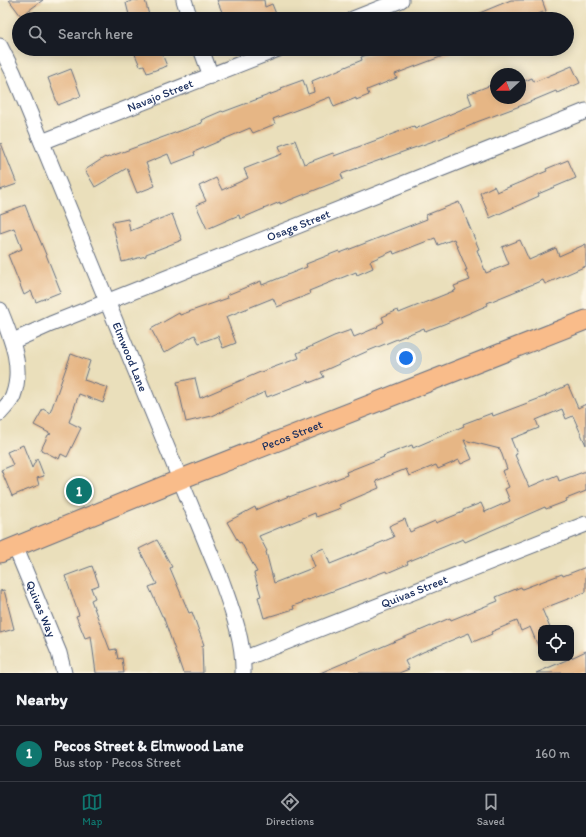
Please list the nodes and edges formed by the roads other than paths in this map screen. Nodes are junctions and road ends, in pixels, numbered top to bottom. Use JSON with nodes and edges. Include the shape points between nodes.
{"nodes":[{"id":1,"x":184,"y":0,"type":"edge"},
{"id":2,"x":401,"y":0,"type":"edge"},
{"id":3,"x":368,"y":6,"type":"edge"},
{"id":4,"x":188,"y":12,"type":"edge"},
{"id":5,"x":0,"y":46,"type":"edge"},
{"id":6,"x":204,"y":56,"type":"edge"},
{"id":7,"x":261,"y":56,"type":"edge"},
{"id":8,"x":211,"y":76,"type":"junction"},
{"id":9,"x":586,"y":111,"type":"edge"},
{"id":10,"x":42,"y":142,"type":"junction"},
{"id":11,"x":108,"y":302,"type":"junction"},
{"id":12,"x":0,"y":310,"type":"edge"},
{"id":13,"x":586,"y":320,"type":"edge"},
{"id":14,"x":13,"y":341,"type":"junction"},
{"id":15,"x":0,"y":413,"type":"edge"},
{"id":16,"x":181,"y":479,"type":"junction"},
{"id":17,"x":586,"y":524,"type":"edge"},
{"id":18,"x":8,"y":550,"type":"edge"},
{"id":19,"x":243,"y":666,"type":"edge"},
{"id":20,"x":64,"y":673,"type":"edge"}],
"edges":[{"from":1,"to":4,"type":"street"},
{"from":2,"to":3,"type":"street"},
{"from":5,"to":10,"type":"street","name":"Elmwood Lane","via":[[14,72]]},
{"from":6,"to":8,"type":"street"},
{"from":7,"to":8,"type":"street","name":"Navajo Street"},
{"from":8,"to":10,"type":"street","name":"Navajo Street"},
{"from":9,"to":11,"type":"street","name":"Osage Street"},
{"from":10,"to":11,"type":"street","name":"Elmwood Lane"},
{"from":11,"to":14,"type":"street","name":"Osage Street"},
{"from":11,"to":16,"type":"street","name":"Elmwood Lane"},
{"from":12,"to":14,"type":"street"},
{"from":13,"to":16,"type":"main road","name":"Pecos Street"},
{"from":14,"to":15,"type":"street","via":[[17,358],[17,379],[13,397]]},
{"from":16,"to":18,"type":"main road","name":"Pecos Street"},
{"from":16,"to":19,"type":"street","name":"Elmwood Lane","via":[[235,618],[242,646]]},
{"from":17,"to":19,"type":"street","name":"Quivas Street"},
{"from":18,"to":20,"type":"street","name":"Quivas Way","via":[[59,653]]}]}
